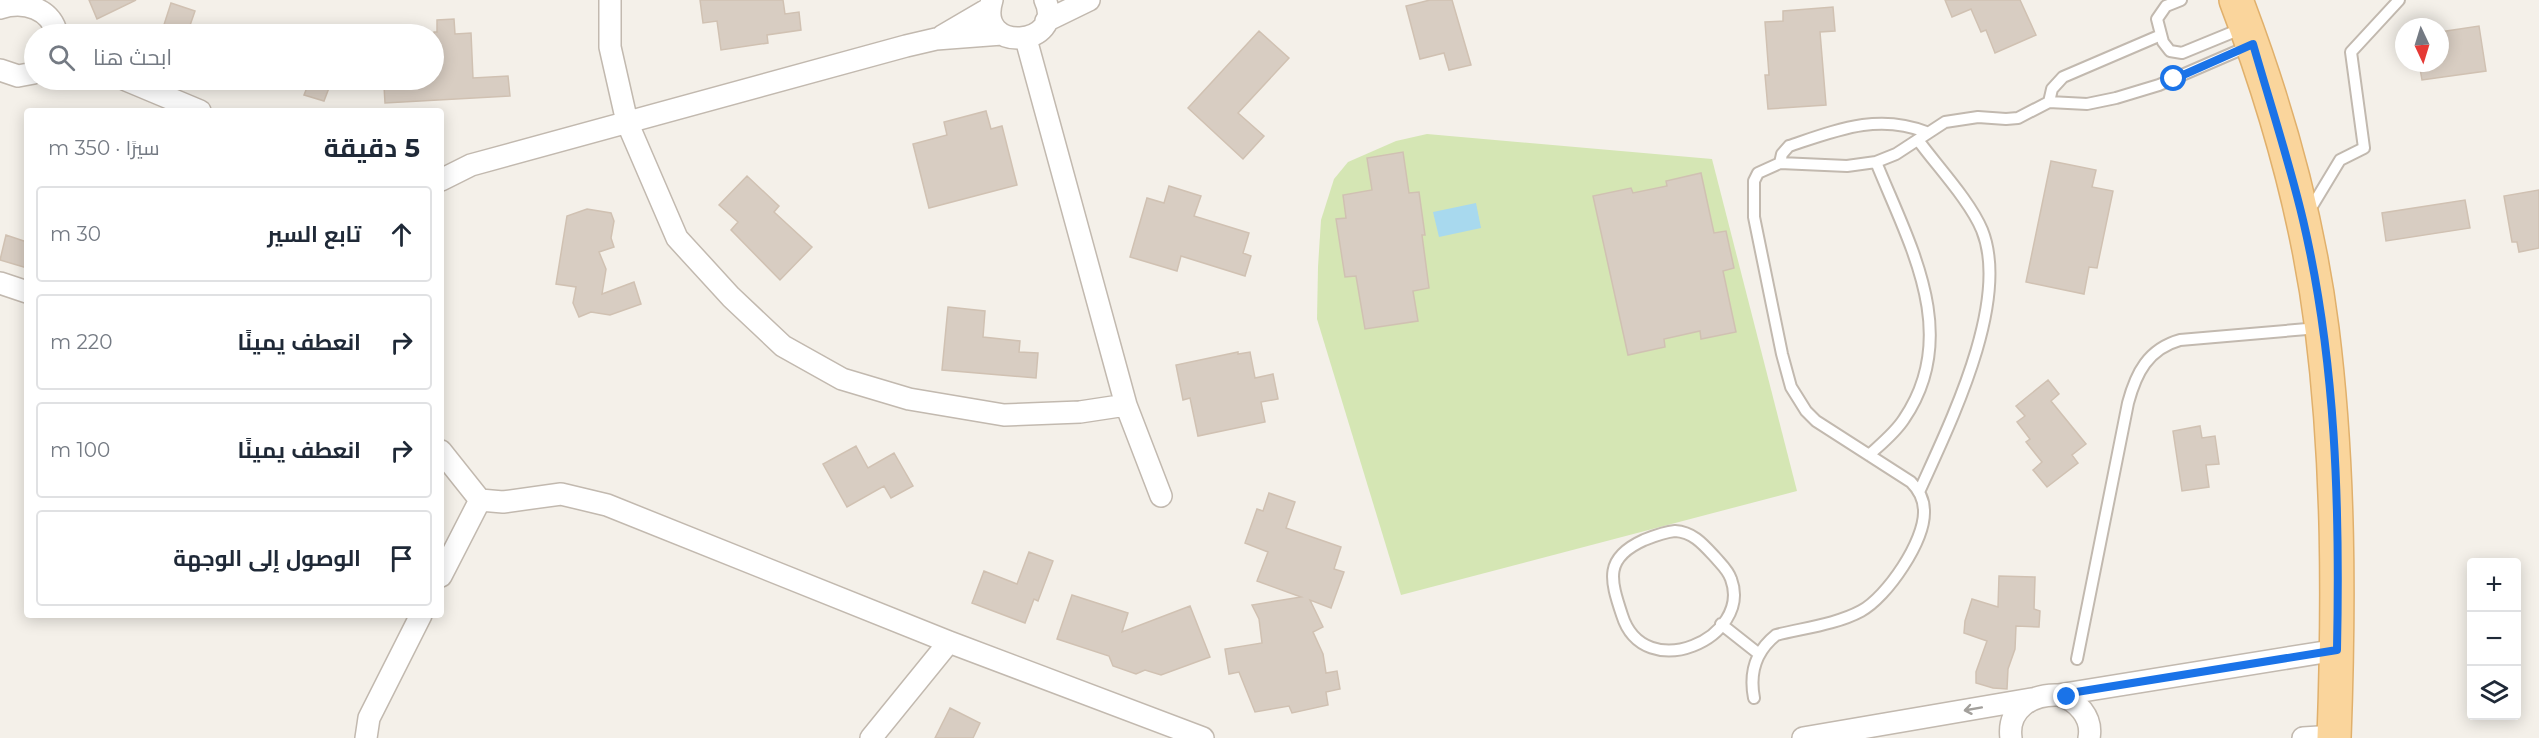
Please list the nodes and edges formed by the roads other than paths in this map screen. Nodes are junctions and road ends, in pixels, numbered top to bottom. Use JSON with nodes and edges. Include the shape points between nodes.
{"nodes":[{"id":1,"x":610,"y":0,"type":"edge"},
{"id":2,"x":1089,"y":0,"type":"edge"},
{"id":3,"x":2181,"y":0,"type":"edge"},
{"id":4,"x":2399,"y":0,"type":"edge"},
{"id":5,"x":27,"y":1,"type":"edge"},
{"id":6,"x":991,"y":4,"type":"edge"},
{"id":7,"x":0,"y":8,"type":"edge"},
{"id":8,"x":1046,"y":10,"type":"edge"},
{"id":9,"x":54,"y":24,"type":"edge"},
{"id":10,"x":2245,"y":24,"type":"edge"},
{"id":11,"x":1002,"y":34,"type":"junction"},
{"id":12,"x":2161,"y":35,"type":"junction"},
{"id":13,"x":936,"y":39,"type":"junction"},
{"id":14,"x":1026,"y":39,"type":"junction"},
{"id":15,"x":24,"y":75,"type":"edge"},
{"id":16,"x":2,"y":76,"type":"edge"},
{"id":17,"x":150,"y":90,"type":"edge"},
{"id":18,"x":2049,"y":102,"type":"junction"},
{"id":19,"x":193,"y":108,"type":"edge"},
{"id":20,"x":627,"y":122,"type":"junction"},
{"id":21,"x":1922,"y":136,"type":"junction"},
{"id":22,"x":1876,"y":162,"type":"junction"},
{"id":23,"x":1780,"y":163,"type":"junction"},
{"id":24,"x":444,"y":165,"type":"edge"},
{"id":25,"x":471,"y":165,"type":"junction"},
{"id":26,"x":444,"y":178,"type":"edge"},
{"id":27,"x":2303,"y":221,"type":"junction"},
{"id":28,"x":0,"y":283,"type":"edge"},
{"id":29,"x":24,"y":291,"type":"edge"},
{"id":30,"x":2322,"y":327,"type":"junction"},
{"id":31,"x":1126,"y":405,"type":"junction"},
{"id":32,"x":444,"y":455,"type":"edge"},
{"id":33,"x":1869,"y":455,"type":"junction"},
{"id":34,"x":1919,"y":492,"type":"junction"},
{"id":35,"x":1161,"y":496,"type":"dead end"},
{"id":36,"x":480,"y":500,"type":"junction"},
{"id":37,"x":444,"y":570,"type":"edge"},
{"id":38,"x":419,"y":618,"type":"edge"},
{"id":39,"x":1720,"y":624,"type":"junction"},
{"id":40,"x":949,"y":642,"type":"junction"},
{"id":41,"x":2337,"y":650,"type":"junction"},
{"id":42,"x":1759,"y":654,"type":"junction"},
{"id":43,"x":2077,"y":659,"type":"dead end"},
{"id":44,"x":2058,"y":695,"type":"junction"},
{"id":45,"x":1754,"y":698,"type":"dead end"},
{"id":46,"x":2031,"y":699,"type":"junction"},
{"id":47,"x":2335,"y":737,"type":"edge"},
{"id":48,"x":366,"y":738,"type":"edge"},
{"id":49,"x":871,"y":738,"type":"edge"},
{"id":50,"x":1203,"y":738,"type":"edge"},
{"id":51,"x":1803,"y":738,"type":"edge"},
{"id":52,"x":2011,"y":738,"type":"edge"},
{"id":53,"x":2089,"y":738,"type":"edge"},
{"id":54,"x":2303,"y":738,"type":"edge"}],
"edges":[{"from":1,"to":20,"type":"street","via":[[610,47]]},
{"from":2,"to":8,"type":"street"},
{"from":3,"to":12,"type":"lane","via":[[2159,14]]},
{"from":4,"to":27,"type":"lane","via":[[2351,52],[2364,148],[2340,160]]},
{"from":5,"to":7,"type":"street"},
{"from":5,"to":9,"type":"street","via":[[47,13]]},
{"from":6,"to":11,"type":"street","via":[[992,23]]},
{"from":6,"to":13,"type":"street"},
{"from":8,"to":14,"type":"street","via":[[1039,33]]},
{"from":10,"to":12,"type":"lane","via":[[2182,53],[2170,51]]},
{"from":10,"to":18,"type":"lane","via":[[2144,91],[2087,104]]},
{"from":10,"to":27,"type":"main road"},
{"from":11,"to":13,"type":"street"},
{"from":11,"to":14,"type":"street"},
{"from":12,"to":18,"type":"lane","via":[[2063,77],[2052,89]]},
{"from":13,"to":20,"type":"street"},
{"from":14,"to":31,"type":"street"},
{"from":15,"to":16,"type":"street"},
{"from":17,"to":19,"type":"street"},
{"from":18,"to":21,"type":"lane","via":[[2018,118],[1945,122]]},
{"from":20,"to":25,"type":"street"},
{"from":20,"to":31,"type":"street","via":[[676,237],[783,346],[842,379],[909,399],[1004,415],[1080,412]]},
{"from":21,"to":22,"type":"lane"},
{"from":21,"to":23,"type":"lane","via":[[1895,123],[1866,123],[1789,146]]},
{"from":21,"to":34,"type":"lane","via":[[1976,217],[1986,244],[1990,281],[1976,352]]},
{"from":22,"to":23,"type":"lane","via":[[1847,166]]},
{"from":22,"to":33,"type":"lane","via":[[1923,281],[1931,332],[1924,374],[1911,406],[1899,426]]},
{"from":23,"to":33,"type":"lane","via":[[1755,177],[1754,217],[1787,374],[1798,399],[1816,422]]},
{"from":24,"to":25,"type":"street"},
{"from":25,"to":26,"type":"street"},
{"from":27,"to":30,"type":"main road"},
{"from":28,"to":29,"type":"street"},
{"from":30,"to":41,"type":"main road","via":[[2332,418]]},
{"from":30,"to":43,"type":"lane","via":[[2180,340],[2152,354],[2142,365],[2128,403]]},
{"from":31,"to":35,"type":"street"},
{"from":32,"to":36,"type":"street"},
{"from":33,"to":34,"type":"lane","via":[[1911,482]]},
{"from":34,"to":42,"type":"lane","via":[[1923,522],[1912,549],[1882,595],[1860,612],[1776,635]]},
{"from":36,"to":37,"type":"street"},
{"from":36,"to":40,"type":"street","via":[[503,502],[561,494],[607,505]]},
{"from":38,"to":48,"type":"street","via":[[369,718]]},
{"from":39,"to":39,"type":"lane","via":[[1732,606],[1731,580],[1691,534],[1661,534],[1625,549],[1614,575],[1615,593],[1624,623],[1642,642],[1657,649],[1683,650],[1708,638]]},
{"from":39,"to":42,"type":"lane"},
{"from":40,"to":49,"type":"street"},
{"from":40,"to":50,"type":"street"},
{"from":41,"to":44,"type":"street"},
{"from":41,"to":47,"type":"main road"},
{"from":42,"to":45,"type":"lane","via":[[1752,676]]},
{"from":44,"to":46,"type":"street","via":[[2044,694]]},
{"from":44,"to":53,"type":"street","via":[[2079,705],[2091,730]]},
{"from":46,"to":51,"type":"street","one_way":true},
{"from":46,"to":52,"type":"street","via":[[2013,718]]},
{"from":47,"to":54,"type":"street"}]}
